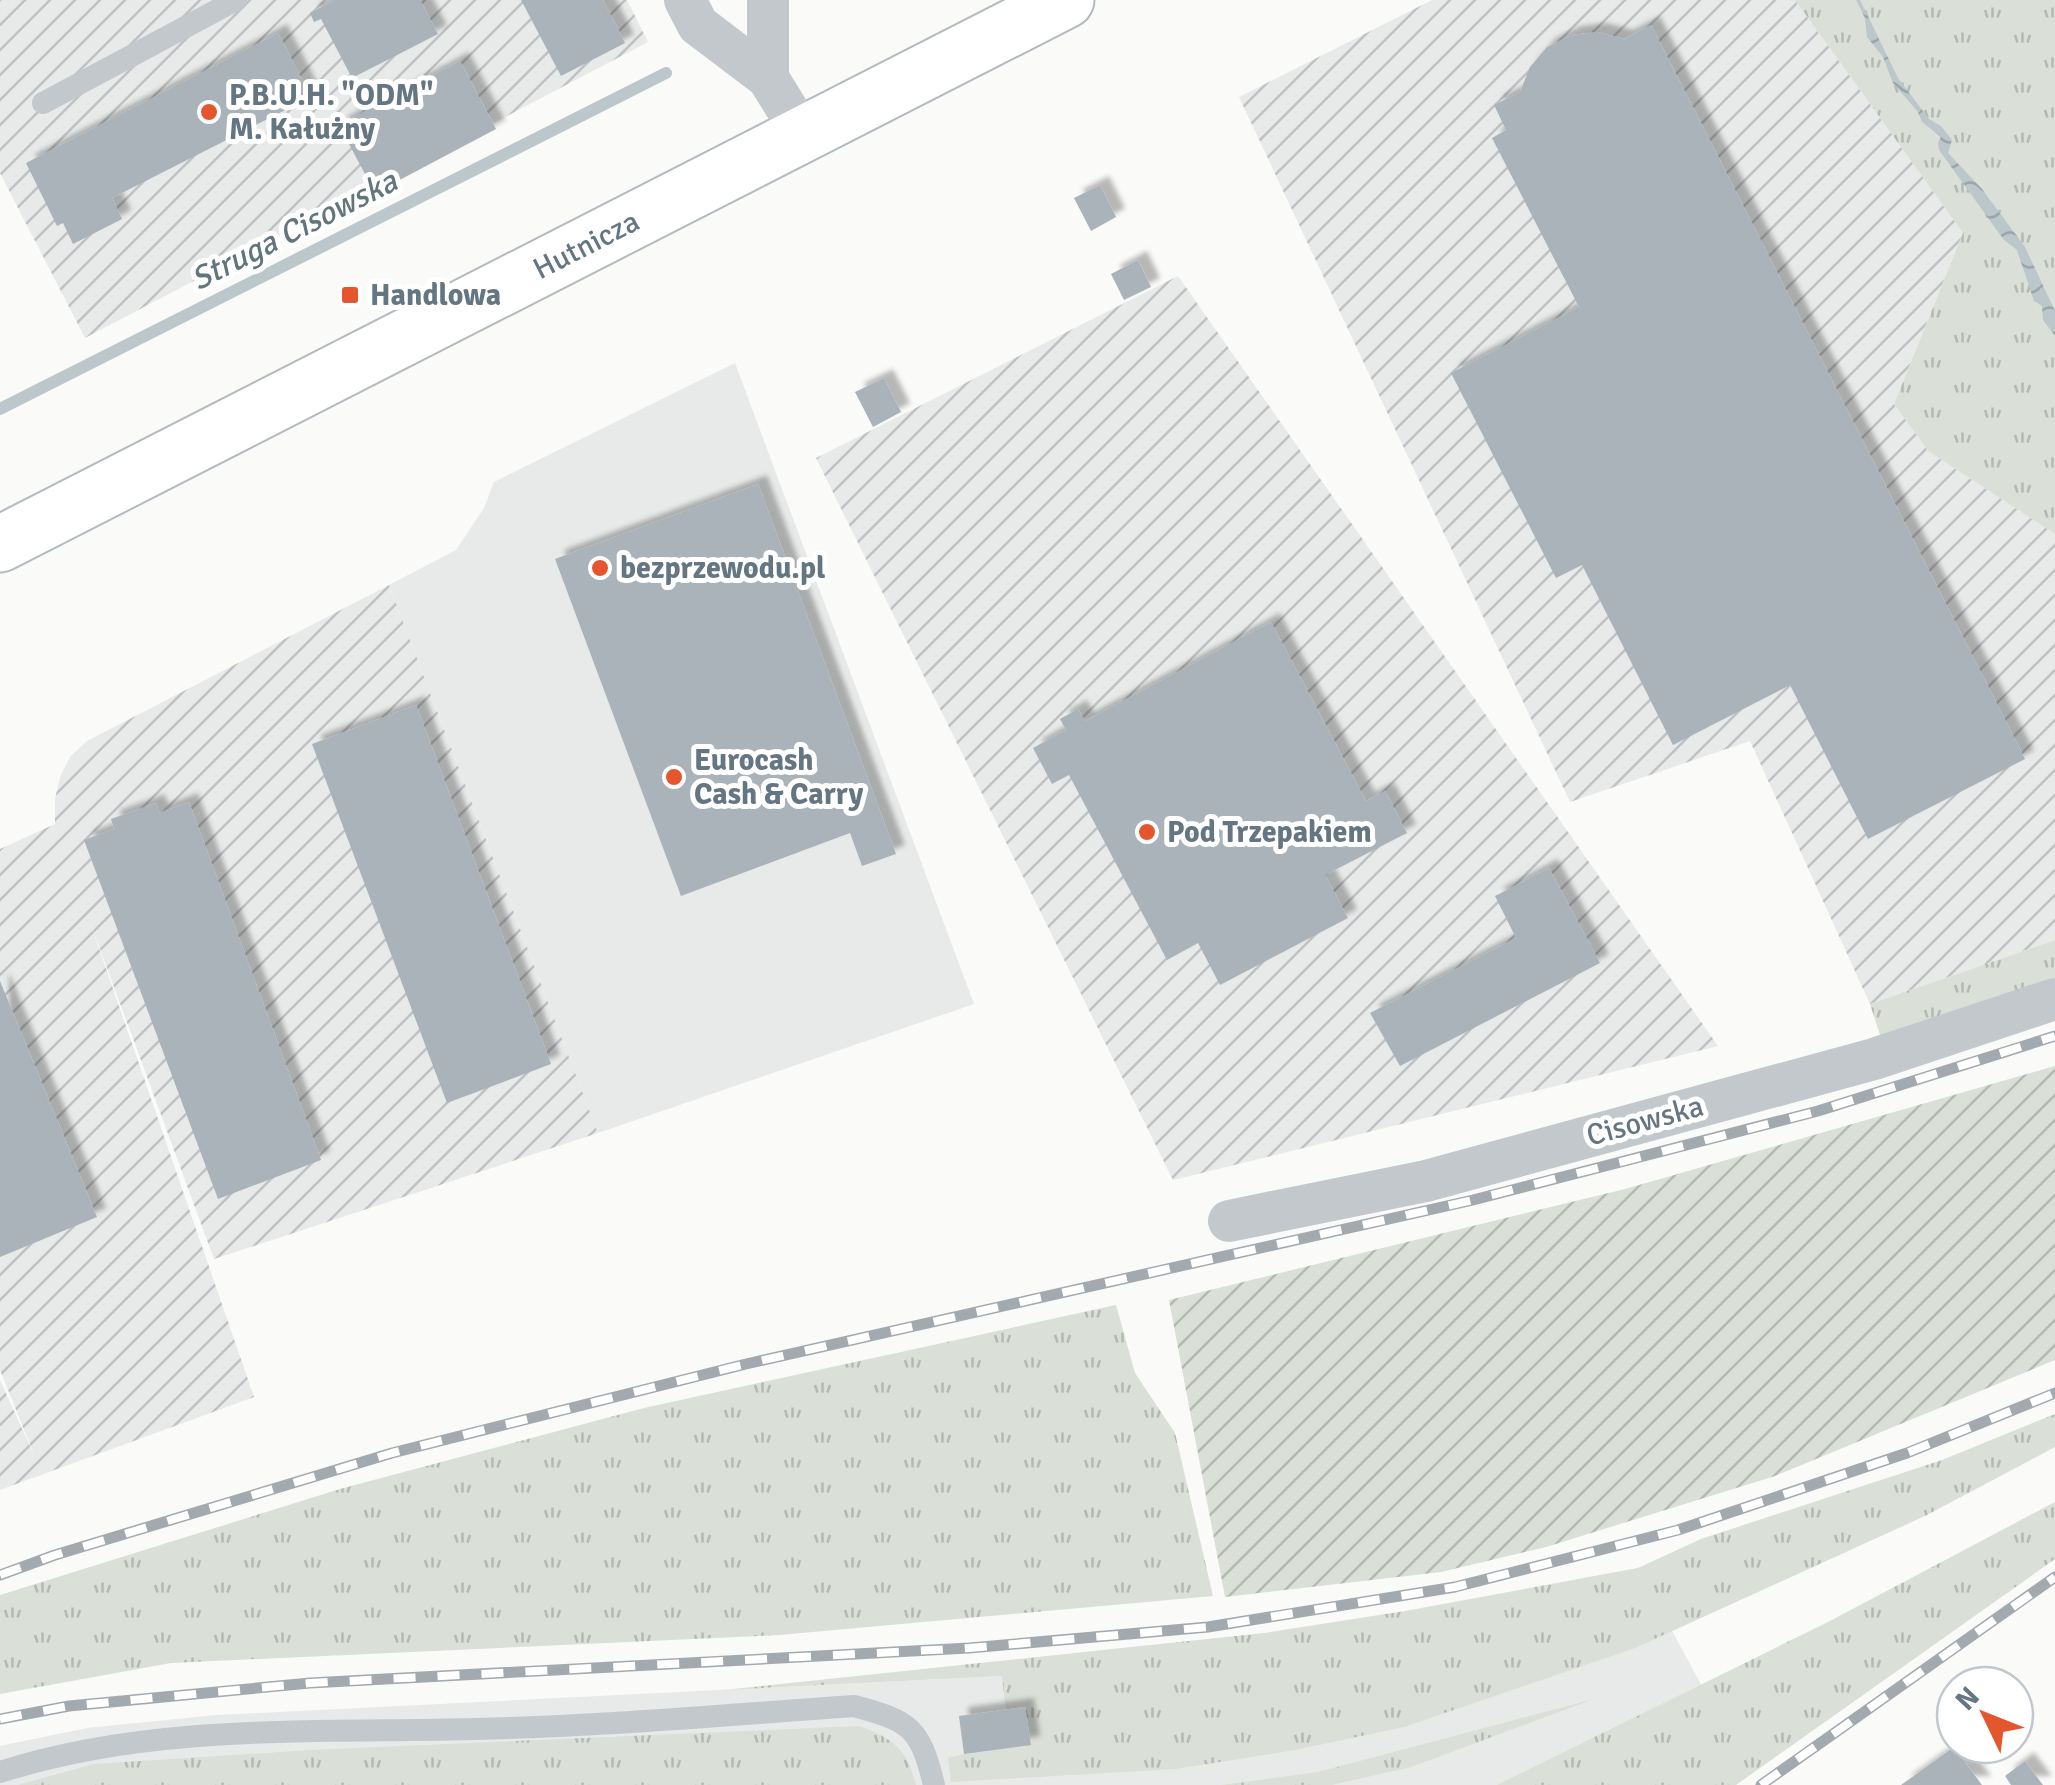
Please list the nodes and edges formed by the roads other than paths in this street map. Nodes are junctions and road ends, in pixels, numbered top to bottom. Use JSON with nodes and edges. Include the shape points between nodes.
{"nodes":[{"id":1,"x":236,"y":0,"type":"edge"},
{"id":2,"x":686,"y":0,"type":"edge"},
{"id":3,"x":768,"y":0,"type":"edge"},
{"id":4,"x":1066,"y":0,"type":"edge"},
{"id":5,"x":768,"y":78,"type":"junction"},
{"id":6,"x":43,"y":103,"type":"dead end"},
{"id":7,"x":803,"y":135,"type":"junction"},
{"id":8,"x":0,"y":544,"type":"edge"},
{"id":9,"x":2055,"y":999,"type":"edge"},
{"id":10,"x":1229,"y":1221,"type":"dead end"},
{"id":11,"x":0,"y":1772,"type":"edge"},
{"id":12,"x":934,"y":1785,"type":"edge"}],
"edges":[{"from":1,"to":6,"type":"lane"},
{"from":2,"to":5,"type":"street","via":[[698,25]]},
{"from":3,"to":5,"type":"street"},
{"from":4,"to":7,"type":"main road","name":"Hutnicza"},
{"from":5,"to":7,"type":"street"},
{"from":7,"to":8,"type":"main road","name":"Hutnicza"},
{"from":9,"to":10,"type":"street","name":"Cisowska","via":[[1874,1059],[1426,1181]]},
{"from":11,"to":12,"type":"lane","via":[[178,1736],[555,1727],[854,1706],[899,1718],[925,1747]]}]}
